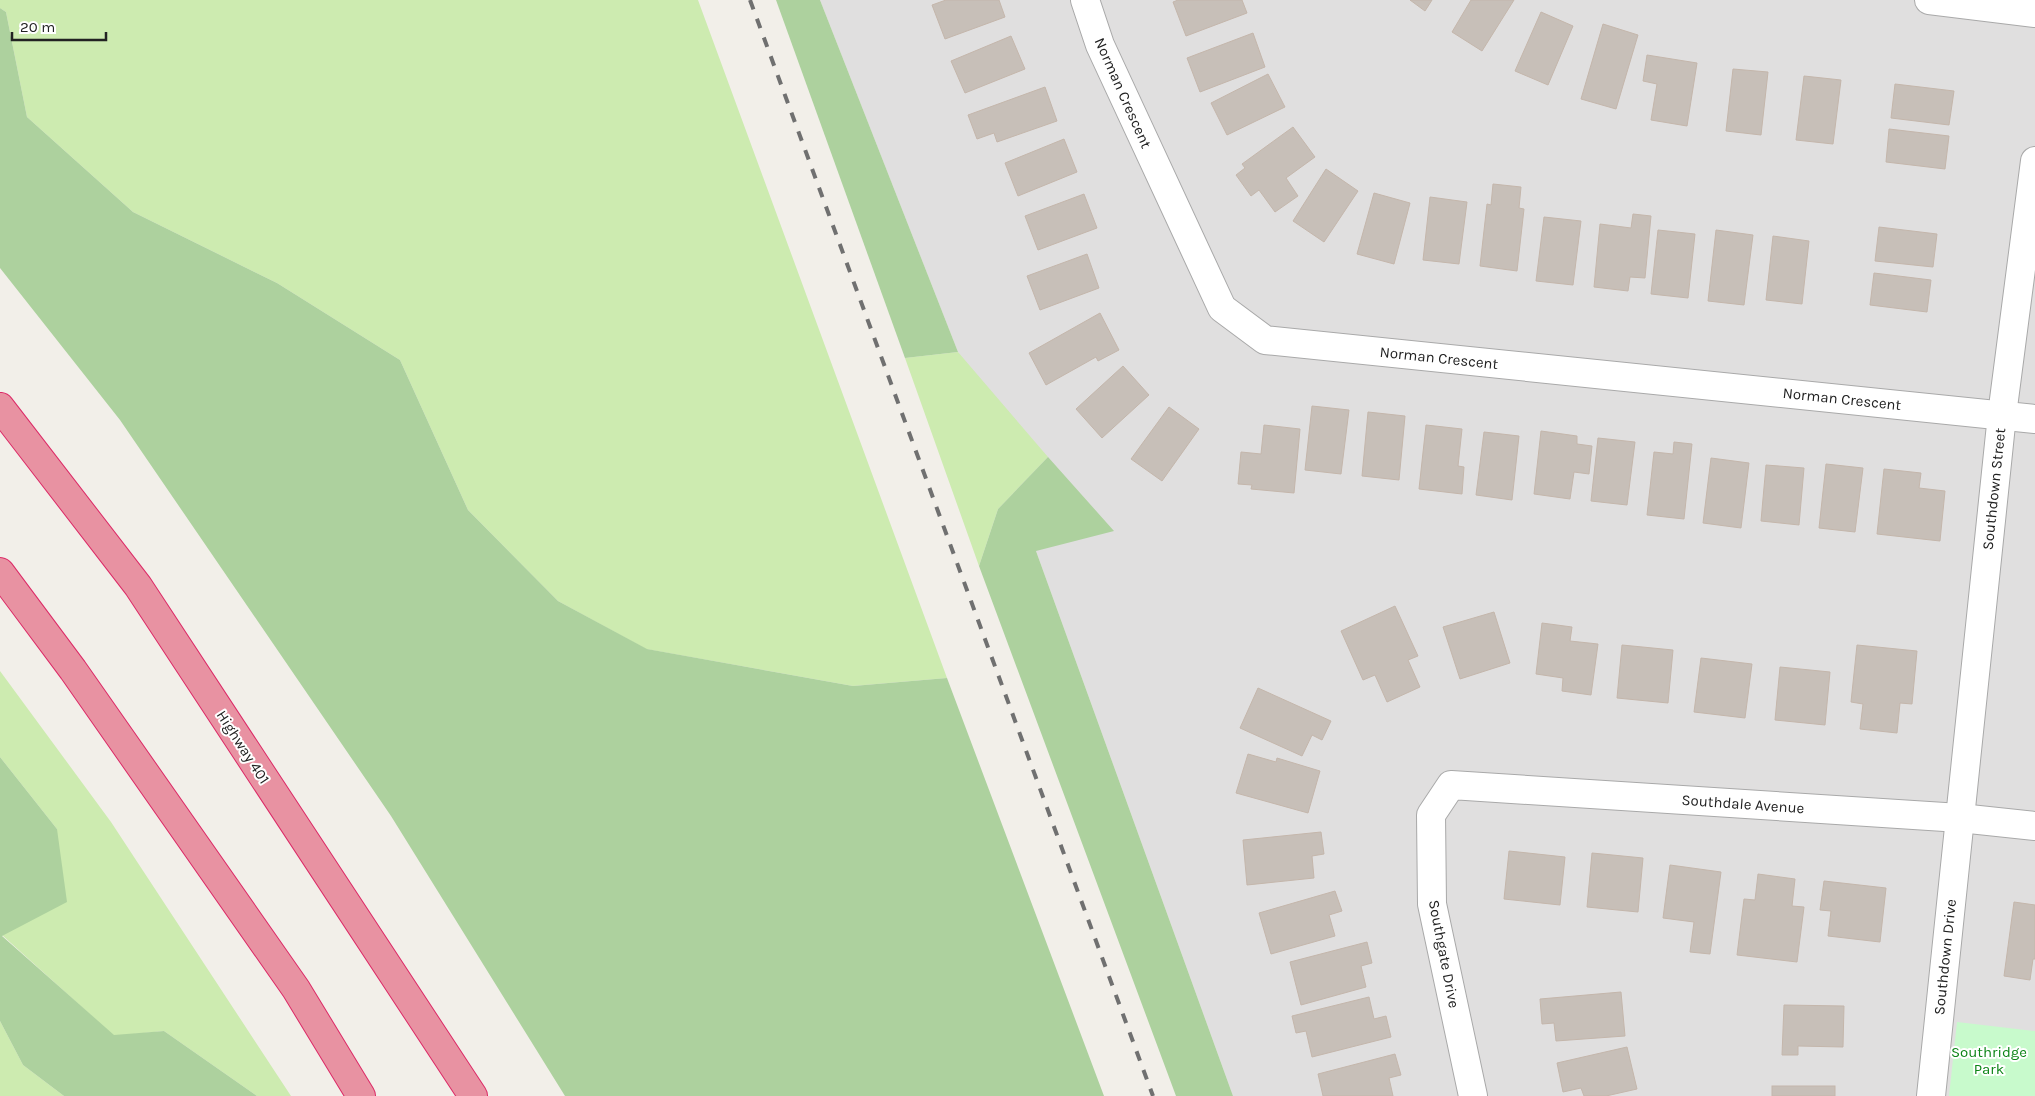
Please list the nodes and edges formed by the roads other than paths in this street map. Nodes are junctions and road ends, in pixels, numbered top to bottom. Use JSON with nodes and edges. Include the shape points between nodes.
{"nodes":[{"id":1,"x":1085,"y":0,"type":"edge"},
{"id":2,"x":1929,"y":0,"type":"edge"},
{"id":3,"x":2035,"y":13,"type":"edge"},
{"id":4,"x":2035,"y":161,"type":"edge"},
{"id":5,"x":0,"y":406,"type":"edge"},
{"id":6,"x":2002,"y":415,"type":"junction"},
{"id":7,"x":2035,"y":419,"type":"edge"},
{"id":8,"x":0,"y":572,"type":"edge"},
{"id":9,"x":1450,"y":785,"type":"joint"},
{"id":10,"x":1960,"y":818,"type":"junction"},
{"id":11,"x":2035,"y":826,"type":"edge"},
{"id":12,"x":361,"y":1096,"type":"edge"},
{"id":13,"x":473,"y":1096,"type":"edge"},
{"id":14,"x":1473,"y":1096,"type":"edge"},
{"id":15,"x":1931,"y":1096,"type":"edge"}],
"edges":[{"from":1,"to":6,"type":"street","name":"Norman Crescent","via":[[1100,45],[1222,308],[1265,340]]},
{"from":2,"to":3,"type":"street"},
{"from":4,"to":6,"type":"street","name":"Southdown Street"},
{"from":5,"to":13,"type":"highway","name":"Highway 401","via":[[138,586]]},
{"from":6,"to":7,"type":"street","name":"Norman Crescent"},
{"from":6,"to":10,"type":"street","name":"Southdown Street"},
{"from":8,"to":12,"type":"highway","via":[[73,670],[296,989]]},
{"from":9,"to":10,"type":"street","name":"Southdale Avenue"},
{"from":9,"to":14,"type":"street","name":"Southgate Drive","via":[[1431,815],[1432,904]]},
{"from":10,"to":11,"type":"street","name":"Southdale Avenue"},
{"from":10,"to":15,"type":"street","name":"Southdown Drive"}]}
